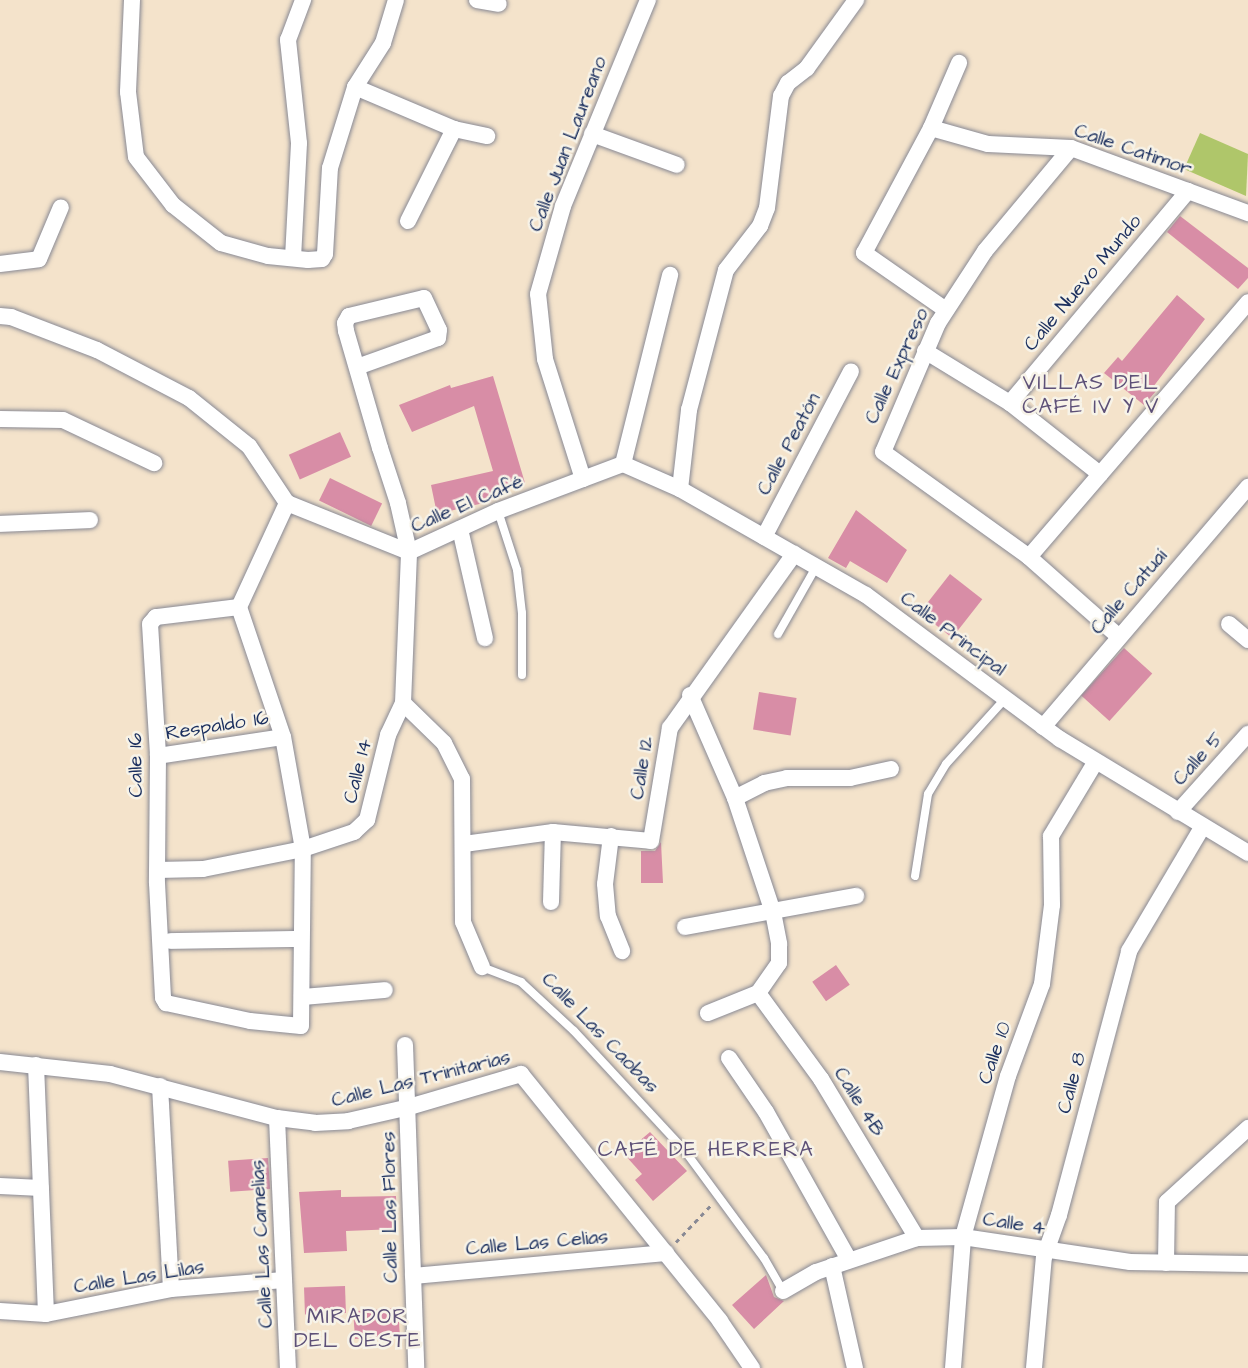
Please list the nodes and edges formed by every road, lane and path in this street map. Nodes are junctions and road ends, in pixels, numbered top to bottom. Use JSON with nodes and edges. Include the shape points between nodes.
{"nodes":[{"id":1,"x":132,"y":0,"type":"edge"},
{"id":2,"x":303,"y":0,"type":"edge"},
{"id":3,"x":396,"y":0,"type":"edge"},
{"id":4,"x":477,"y":0,"type":"edge"},
{"id":5,"x":648,"y":0,"type":"edge"},
{"id":6,"x":856,"y":0,"type":"edge"},
{"id":7,"x":499,"y":4,"type":"dead end"},
{"id":8,"x":959,"y":63,"type":"dead end"},
{"id":9,"x":355,"y":87,"type":"junction"},
{"id":10,"x":931,"y":128,"type":"junction"},
{"id":11,"x":454,"y":129,"type":"junction"},
{"id":12,"x":592,"y":134,"type":"junction"},
{"id":13,"x":487,"y":136,"type":"dead end"},
{"id":14,"x":1071,"y":148,"type":"junction"},
{"id":15,"x":677,"y":165,"type":"dead end"},
{"id":16,"x":1188,"y":191,"type":"junction"},
{"id":17,"x":62,"y":207,"type":"dead end"},
{"id":18,"x":1248,"y":213,"type":"edge"},
{"id":19,"x":408,"y":221,"type":"dead end"},
{"id":20,"x":293,"y":258,"type":"junction"},
{"id":21,"x":0,"y":264,"type":"edge"},
{"id":22,"x":670,"y":275,"type":"dead end"},
{"id":23,"x":1248,"y":302,"type":"edge"},
{"id":24,"x":946,"y":310,"type":"junction"},
{"id":25,"x":0,"y":316,"type":"edge"},
{"id":26,"x":925,"y":351,"type":"junction"},
{"id":27,"x":357,"y":367,"type":"junction"},
{"id":28,"x":851,"y":371,"type":"dead end"},
{"id":29,"x":1010,"y":403,"type":"junction"},
{"id":30,"x":0,"y":419,"type":"edge"},
{"id":31,"x":154,"y":463,"type":"dead end"},
{"id":32,"x":623,"y":464,"type":"junction"},
{"id":33,"x":1100,"y":474,"type":"junction"},
{"id":34,"x":583,"y":479,"type":"junction"},
{"id":35,"x":1248,"y":487,"type":"edge"},
{"id":36,"x":680,"y":489,"type":"junction"},
{"id":37,"x":287,"y":503,"type":"junction"},
{"id":38,"x":498,"y":512,"type":"junction"},
{"id":39,"x":90,"y":520,"type":"dead end"},
{"id":40,"x":0,"y":524,"type":"edge"},
{"id":41,"x":460,"y":529,"type":"junction"},
{"id":42,"x":764,"y":537,"type":"junction"},
{"id":43,"x":409,"y":552,"type":"junction"},
{"id":44,"x":794,"y":554,"type":"junction"},
{"id":45,"x":1029,"y":557,"type":"junction"},
{"id":46,"x":816,"y":567,"type":"junction"},
{"id":47,"x":238,"y":607,"type":"junction"},
{"id":48,"x":1229,"y":624,"type":"dead end"},
{"id":49,"x":778,"y":634,"type":"dead end"},
{"id":50,"x":1118,"y":636,"type":"junction"},
{"id":51,"x":485,"y":638,"type":"dead end"},
{"id":52,"x":1248,"y":640,"type":"edge"},
{"id":53,"x":522,"y":675,"type":"dead end"},
{"id":54,"x":690,"y":695,"type":"junction"},
{"id":55,"x":1005,"y":699,"type":"junction"},
{"id":56,"x":403,"y":703,"type":"junction"},
{"id":57,"x":1043,"y":727,"type":"junction"},
{"id":58,"x":1248,"y":734,"type":"edge"},
{"id":59,"x":283,"y":737,"type":"junction"},
{"id":60,"x":158,"y":756,"type":"junction"},
{"id":61,"x":1096,"y":761,"type":"junction"},
{"id":62,"x":891,"y":769,"type":"dead end"},
{"id":63,"x":735,"y":798,"type":"junction"},
{"id":64,"x":1178,"y":812,"type":"junction"},
{"id":65,"x":1203,"y":826,"type":"junction"},
{"id":66,"x":553,"y":832,"type":"junction"},
{"id":67,"x":611,"y":836,"type":"junction"},
{"id":68,"x":464,"y":844,"type":"junction"},
{"id":69,"x":303,"y":849,"type":"junction"},
{"id":70,"x":1248,"y":853,"type":"edge"},
{"id":71,"x":157,"y":870,"type":"junction"},
{"id":72,"x":915,"y":876,"type":"dead end"},
{"id":73,"x":856,"y":896,"type":"dead end"},
{"id":74,"x":552,"y":902,"type":"dead end"},
{"id":75,"x":773,"y":912,"type":"junction"},
{"id":76,"x":685,"y":927,"type":"dead end"},
{"id":77,"x":300,"y":939,"type":"junction"},
{"id":78,"x":171,"y":941,"type":"dead end"},
{"id":79,"x":622,"y":951,"type":"dead end"},
{"id":80,"x":482,"y":967,"type":"joint"},
{"id":81,"x":385,"y":990,"type":"dead end"},
{"id":82,"x":758,"y":993,"type":"junction"},
{"id":83,"x":302,"y":997,"type":"junction"},
{"id":84,"x":708,"y":1013,"type":"dead end"},
{"id":85,"x":405,"y":1045,"type":"dead end"},
{"id":86,"x":729,"y":1058,"type":"dead end"},
{"id":87,"x":0,"y":1062,"type":"edge"},
{"id":88,"x":36,"y":1065,"type":"junction"},
{"id":89,"x":160,"y":1086,"type":"junction"},
{"id":90,"x":409,"y":1107,"type":"junction"},
{"id":91,"x":277,"y":1118,"type":"junction"},
{"id":92,"x":1248,"y":1128,"type":"edge"},
{"id":93,"x":0,"y":1186,"type":"edge"},
{"id":94,"x":41,"y":1188,"type":"junction"},
{"id":95,"x":718,"y":1198,"type":"junction"},
{"id":96,"x":963,"y":1237,"type":"junction"},
{"id":97,"x":917,"y":1238,"type":"junction"},
{"id":98,"x":1047,"y":1250,"type":"junction"},
{"id":99,"x":666,"y":1252,"type":"junction"},
{"id":100,"x":849,"y":1260,"type":"junction"},
{"id":101,"x":1166,"y":1263,"type":"junction"},
{"id":102,"x":1248,"y":1264,"type":"edge"},
{"id":103,"x":831,"y":1266,"type":"junction"},
{"id":104,"x":412,"y":1276,"type":"junction"},
{"id":105,"x":284,"y":1280,"type":"junction"},
{"id":106,"x":171,"y":1289,"type":"junction"},
{"id":107,"x":783,"y":1291,"type":"joint"},
{"id":108,"x":0,"y":1311,"type":"edge"},
{"id":109,"x":46,"y":1314,"type":"junction"},
{"id":110,"x":746,"y":1367,"type":"edge"},
{"id":111,"x":288,"y":1368,"type":"edge"},
{"id":112,"x":416,"y":1368,"type":"edge"},
{"id":113,"x":855,"y":1368,"type":"edge"},
{"id":114,"x":953,"y":1368,"type":"edge"},
{"id":115,"x":1034,"y":1368,"type":"edge"}],
"edges":[{"from":1,"to":20,"type":"street","via":[[128,92],[136,157],[173,205],[221,243],[268,256]]},
{"from":2,"to":20,"type":"street","via":[[288,40],[299,143]]},
{"from":3,"to":9,"type":"street","via":[[384,43]]},
{"from":4,"to":7,"type":"street"},
{"from":5,"to":12,"type":"street","name":"Calle Juan Laureano"},
{"from":6,"to":36,"type":"street","via":[[807,68],[788,83],[781,96],[767,208],[760,226],[726,270],[689,410]]},
{"from":8,"to":10,"type":"street"},
{"from":9,"to":11,"type":"street"},
{"from":9,"to":20,"type":"street","via":[[330,168],[325,254],[322,259]]},
{"from":10,"to":14,"type":"street","name":"Calle Catimor","via":[[988,144]]},
{"from":10,"to":24,"type":"street","via":[[864,253]]},
{"from":11,"to":13,"type":"street"},
{"from":11,"to":19,"type":"street"},
{"from":12,"to":15,"type":"street"},
{"from":12,"to":34,"type":"street","name":"Calle Juan Laureano","via":[[563,206],[538,294],[545,359]]},
{"from":14,"to":16,"type":"street","name":"Calle Catimor"},
{"from":14,"to":24,"type":"street","name":"Calle Expreso","via":[[985,251]]},
{"from":16,"to":18,"type":"street","name":"Calle Catimor"},
{"from":16,"to":29,"type":"street","name":"Calle Nuevo Mundo"},
{"from":17,"to":21,"type":"street","via":[[39,259]]},
{"from":22,"to":32,"type":"street"},
{"from":23,"to":33,"type":"street"},
{"from":24,"to":26,"type":"street","name":"Calle Expreso"},
{"from":25,"to":37,"type":"street","via":[[97,350],[189,398],[249,446]]},
{"from":26,"to":29,"type":"street"},
{"from":26,"to":45,"type":"street","name":"Calle Expreso","via":[[883,453]]},
{"from":27,"to":27,"type":"street","name":"Calle 14","via":[[438,338],[439,330],[424,298],[349,316],[346,331]]},
{"from":27,"to":43,"type":"street","name":"Calle 14"},
{"from":28,"to":42,"type":"street","name":"Calle Peatón"},
{"from":29,"to":33,"type":"street"},
{"from":30,"to":31,"type":"street","via":[[63,420]]},
{"from":32,"to":34,"type":"street","name":"Calle El Café"},
{"from":32,"to":36,"type":"street","name":"Calle Principal"},
{"from":33,"to":45,"type":"street"},
{"from":34,"to":38,"type":"street","name":"Calle El Café"},
{"from":35,"to":50,"type":"street","name":"Calle Catuaí"},
{"from":36,"to":42,"type":"street","name":"Calle Principal"},
{"from":37,"to":43,"type":"street","name":"Calle El Café"},
{"from":37,"to":47,"type":"street"},
{"from":38,"to":41,"type":"street","name":"Calle El Café"},
{"from":38,"to":53,"type":"lane","via":[[517,570]]},
{"from":39,"to":40,"type":"street"},
{"from":41,"to":43,"type":"street","name":"Calle El Café"},
{"from":41,"to":51,"type":"street"},
{"from":42,"to":44,"type":"street","name":"Calle Principal"},
{"from":43,"to":56,"type":"street","name":"Calle 14"},
{"from":44,"to":46,"type":"street","name":"Calle Principal"},
{"from":44,"to":54,"type":"street","name":"Calle 12"},
{"from":45,"to":50,"type":"street","name":"Calle Expreso"},
{"from":46,"to":49,"type":"lane"},
{"from":46,"to":55,"type":"street","name":"Calle Principal","via":[[866,595]]},
{"from":47,"to":59,"type":"street"},
{"from":47,"to":60,"type":"street","name":"Calle 16","via":[[156,617],[150,624]]},
{"from":48,"to":52,"type":"street"},
{"from":50,"to":57,"type":"street","name":"Calle Catuaí"},
{"from":54,"to":63,"type":"street"},
{"from":54,"to":67,"type":"street","name":"Calle 12","via":[[670,729],[651,841]]},
{"from":55,"to":57,"type":"street","name":"Calle Principal"},
{"from":55,"to":72,"type":"lane","via":[[946,764],[928,794]]},
{"from":56,"to":68,"type":"street","name":"Calle Las Caobas","via":[[426,723],[456,760],[465,804]]},
{"from":56,"to":69,"type":"street","name":"Calle 14","via":[[388,735],[367,819],[354,832]]},
{"from":57,"to":61,"type":"street","name":"Calle Principal"},
{"from":58,"to":64,"type":"street","name":"Calle 5"},
{"from":59,"to":60,"type":"street","name":"Respaldo 16"},
{"from":59,"to":69,"type":"street"},
{"from":60,"to":71,"type":"street","name":"Calle 16"},
{"from":61,"to":64,"type":"street","name":"Calle Principal"},
{"from":61,"to":96,"type":"street","name":"Calle 10","via":[[1051,836],[1052,905],[1042,984],[1008,1076]]},
{"from":62,"to":63,"type":"street","via":[[850,778],[788,778],[764,783]]},
{"from":63,"to":75,"type":"street"},
{"from":64,"to":65,"type":"street","name":"Calle Principal"},
{"from":65,"to":70,"type":"street","name":"Calle Principal"},
{"from":65,"to":98,"type":"street","name":"Calle 8","via":[[1129,951]]},
{"from":66,"to":67,"type":"street","name":"Calle 12"},
{"from":66,"to":68,"type":"street","name":"Calle 12"},
{"from":66,"to":74,"type":"street"},
{"from":67,"to":79,"type":"street","via":[[605,884],[608,916]]},
{"from":68,"to":80,"type":"street","name":"Calle Las Caobas","via":[[463,922]]},
{"from":69,"to":71,"type":"street","name":"Calle 14","via":[[203,869]]},
{"from":69,"to":77,"type":"street"},
{"from":71,"to":83,"type":"street","name":"Calle 16","via":[[166,1003],[250,1021],[300,1026]]},
{"from":73,"to":75,"type":"street"},
{"from":75,"to":76,"type":"street"},
{"from":75,"to":82,"type":"street","via":[[779,963]]},
{"from":77,"to":78,"type":"street"},
{"from":77,"to":83,"type":"street"},
{"from":80,"to":95,"type":"lane","name":"Calle Las Caobas","via":[[521,982],[574,1031],[685,1151]]},
{"from":81,"to":83,"type":"street"},
{"from":82,"to":84,"type":"street"},
{"from":82,"to":97,"type":"street","name":"Calle 4B","via":[[821,1080]]},
{"from":85,"to":90,"type":"street","name":"Calle Las Flores"},
{"from":86,"to":100,"type":"street","via":[[771,1122]]},
{"from":87,"to":88,"type":"street","name":"Calle Las Trinitarias"},
{"from":88,"to":89,"type":"street","name":"Calle Las Trinitarias","via":[[110,1074]]},
{"from":88,"to":94,"type":"street"},
{"from":89,"to":91,"type":"street","name":"Calle Las Trinitarias"},
{"from":89,"to":106,"type":"street"},
{"from":90,"to":91,"type":"street","name":"Calle Las Trinitarias","via":[[331,1123]]},
{"from":90,"to":99,"type":"street","name":"Calle Las Trinitarias","via":[[515,1074],[527,1078]]},
{"from":90,"to":104,"type":"street","name":"Calle Las Flores"},
{"from":91,"to":105,"type":"street","name":"Calle Las Camelias"},
{"from":92,"to":101,"type":"street","via":[[1167,1202]]},
{"from":93,"to":94,"type":"street"},
{"from":94,"to":109,"type":"street"},
{"from":95,"to":99,"type":"path"},
{"from":95,"to":107,"type":"lane","name":"Calle Las Caobas","via":[[764,1258]]},
{"from":96,"to":97,"type":"street","name":"Calle 4"},
{"from":96,"to":98,"type":"street","name":"Calle 4"},
{"from":96,"to":114,"type":"street","name":"Calle 10"},
{"from":97,"to":100,"type":"street","name":"Calle 4"},
{"from":98,"to":101,"type":"street","name":"Calle 4"},
{"from":98,"to":115,"type":"street","name":"Calle 8"},
{"from":99,"to":104,"type":"street","name":"Calle Las Celias"},
{"from":99,"to":110,"type":"street","name":"Calle Las Trinitarias"},
{"from":100,"to":103,"type":"street","name":"Calle 4"},
{"from":101,"to":102,"type":"street","name":"Calle 4"},
{"from":103,"to":107,"type":"street","name":"Calle 4"},
{"from":103,"to":113,"type":"street"},
{"from":104,"to":112,"type":"street","name":"Calle Las Flores"},
{"from":105,"to":106,"type":"street","name":"Calle Las Lilas"},
{"from":105,"to":111,"type":"street","name":"Calle Las Camelias"},
{"from":106,"to":109,"type":"street","name":"Calle Las Lilas"},
{"from":108,"to":109,"type":"street","name":"Calle Las Lilas"}]}
